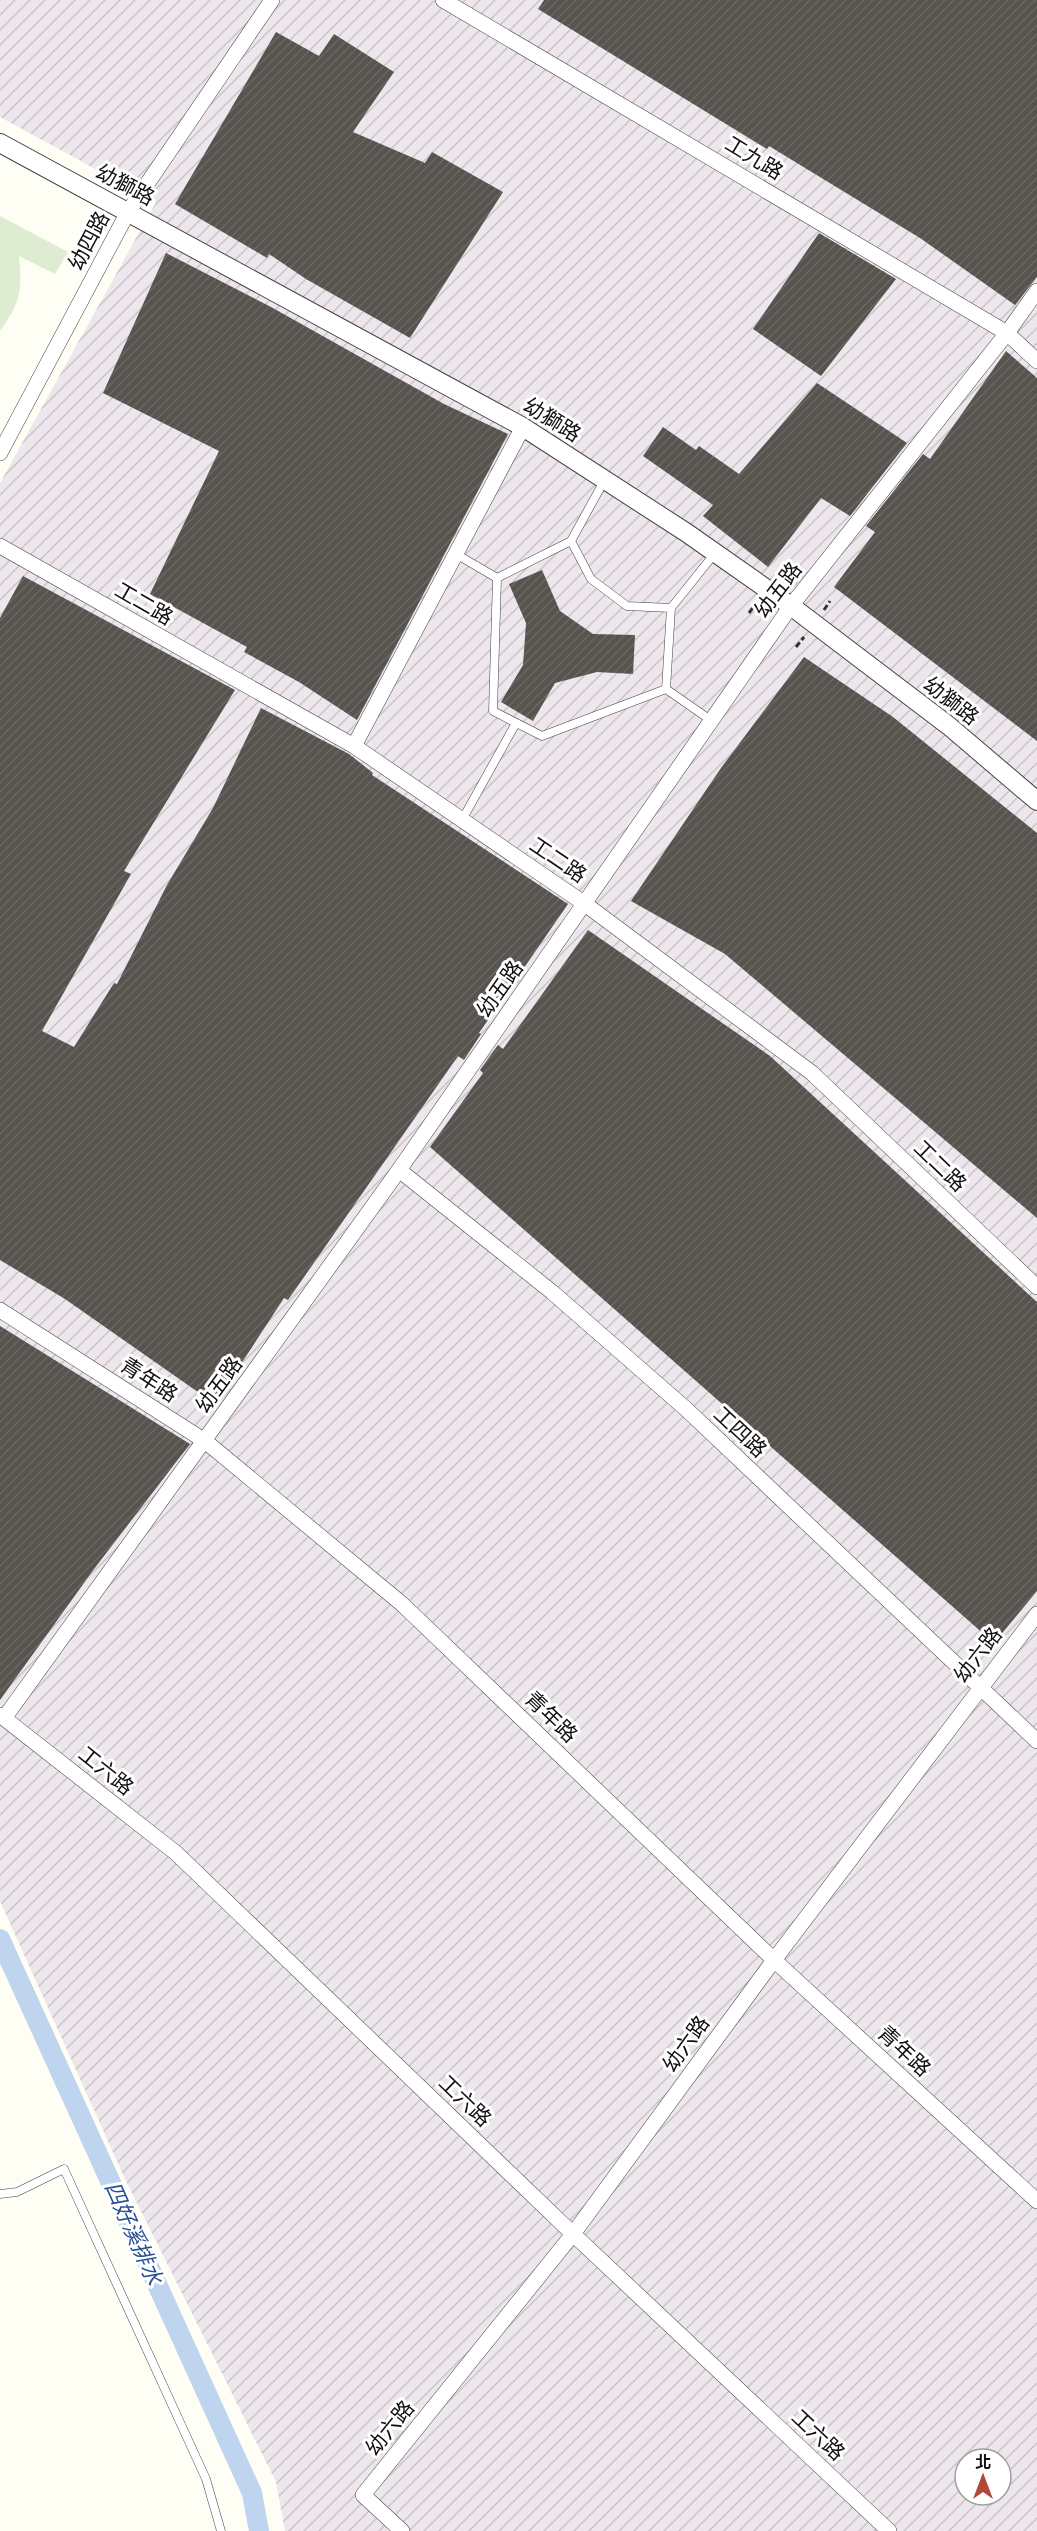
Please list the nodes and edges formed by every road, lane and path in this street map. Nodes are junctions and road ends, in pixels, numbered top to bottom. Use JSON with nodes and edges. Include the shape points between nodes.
{"nodes":[{"id":1,"x":272,"y":0,"type":"edge"},
{"id":2,"x":443,"y":0,"type":"edge"},
{"id":3,"x":0,"y":143,"type":"edge"},
{"id":4,"x":128,"y":212,"type":"junction"},
{"id":5,"x":1037,"y":291,"type":"edge"},
{"id":6,"x":1006,"y":333,"type":"junction"},
{"id":7,"x":1037,"y":360,"type":"edge"},
{"id":8,"x":523,"y":428,"type":"junction"},
{"id":9,"x":0,"y":453,"type":"edge"},
{"id":10,"x":604,"y":480,"type":"junction"},
{"id":11,"x":571,"y":541,"type":"junction"},
{"id":12,"x":0,"y":546,"type":"edge"},
{"id":13,"x":715,"y":553,"type":"junction"},
{"id":14,"x":456,"y":554,"type":"junction"},
{"id":15,"x":497,"y":578,"type":"junction"},
{"id":16,"x":790,"y":606,"type":"junction"},
{"id":17,"x":671,"y":608,"type":"junction"},
{"id":18,"x":666,"y":689,"type":"junction"},
{"id":19,"x":712,"y":721,"type":"junction"},
{"id":20,"x":516,"y":723,"type":"junction"},
{"id":21,"x":354,"y":746,"type":"junction"},
{"id":22,"x":1037,"y":801,"type":"edge"},
{"id":23,"x":462,"y":820,"type":"junction"},
{"id":24,"x":585,"y":904,"type":"junction"},
{"id":25,"x":399,"y":1170,"type":"junction"},
{"id":26,"x":1037,"y":1287,"type":"edge"},
{"id":27,"x":0,"y":1310,"type":"edge"},
{"id":28,"x":205,"y":1441,"type":"junction"},
{"id":29,"x":1037,"y":1614,"type":"edge"},
{"id":30,"x":980,"y":1688,"type":"junction"},
{"id":31,"x":2,"y":1716,"type":"edge"},
{"id":32,"x":1037,"y":1741,"type":"edge"},
{"id":33,"x":774,"y":1960,"type":"junction"},
{"id":34,"x":0,"y":2194,"type":"edge"},
{"id":35,"x":1037,"y":2201,"type":"edge"},
{"id":36,"x":573,"y":2234,"type":"junction"},
{"id":37,"x":221,"y":2531,"type":"edge"},
{"id":38,"x":402,"y":2531,"type":"edge"},
{"id":39,"x":889,"y":2531,"type":"edge"}],
"edges":[{"from":1,"to":4,"type":"street","name":"幼四路"},
{"from":2,"to":6,"type":"street","name":"工九路"},
{"from":3,"to":4,"type":"street","name":"幼獅路"},
{"from":4,"to":8,"type":"street","name":"幼獅路"},
{"from":4,"to":9,"type":"street","name":"幼四路"},
{"from":5,"to":6,"type":"street","name":"幼五路"},
{"from":6,"to":7,"type":"street","name":"工九路"},
{"from":6,"to":16,"type":"street","name":"幼五路"},
{"from":8,"to":10,"type":"street","name":"幼獅路"},
{"from":8,"to":14,"type":"street"},
{"from":10,"to":11,"type":"lane"},
{"from":10,"to":13,"type":"street","name":"幼獅路"},
{"from":11,"to":15,"type":"lane"},
{"from":11,"to":17,"type":"lane","via":[[591,579],[627,606]]},
{"from":12,"to":21,"type":"street","name":"工二路"},
{"from":13,"to":16,"type":"street","name":"幼獅路"},
{"from":13,"to":17,"type":"lane"},
{"from":14,"to":15,"type":"lane"},
{"from":14,"to":21,"type":"street"},
{"from":15,"to":20,"type":"lane","via":[[493,711]]},
{"from":16,"to":19,"type":"street","name":"幼五路"},
{"from":16,"to":22,"type":"street","name":"幼獅路","via":[[948,726]]},
{"from":17,"to":18,"type":"lane"},
{"from":18,"to":19,"type":"lane"},
{"from":18,"to":20,"type":"lane","via":[[542,736]]},
{"from":19,"to":24,"type":"street","name":"幼五路"},
{"from":20,"to":23,"type":"lane"},
{"from":21,"to":23,"type":"street","name":"工二路"},
{"from":23,"to":24,"type":"street","name":"工二路"},
{"from":24,"to":25,"type":"street","name":"幼五路"},
{"from":24,"to":26,"type":"street","name":"工二路","via":[[812,1073]]},
{"from":25,"to":28,"type":"street","name":"幼五路"},
{"from":25,"to":30,"type":"street","name":"工四路","via":[[552,1292],[686,1409]]},
{"from":27,"to":28,"type":"street","name":"青年路"},
{"from":28,"to":31,"type":"street","name":"幼五路"},
{"from":28,"to":33,"type":"street","name":"青年路","via":[[402,1604]]},
{"from":29,"to":30,"type":"street","name":"幼六路"},
{"from":30,"to":32,"type":"street","name":"工四路"},
{"from":30,"to":33,"type":"street","name":"幼六路"},
{"from":31,"to":36,"type":"street","name":"工六路","via":[[176,1853]]},
{"from":33,"to":35,"type":"street","name":"青年路"},
{"from":33,"to":36,"type":"street","name":"幼六路"},
{"from":34,"to":37,"type":"lane","via":[[17,2192],[64,2169],[206,2479]]},
{"from":36,"to":38,"type":"street","name":"幼六路","via":[[363,2495]]},
{"from":36,"to":39,"type":"street","name":"工六路"}]}
